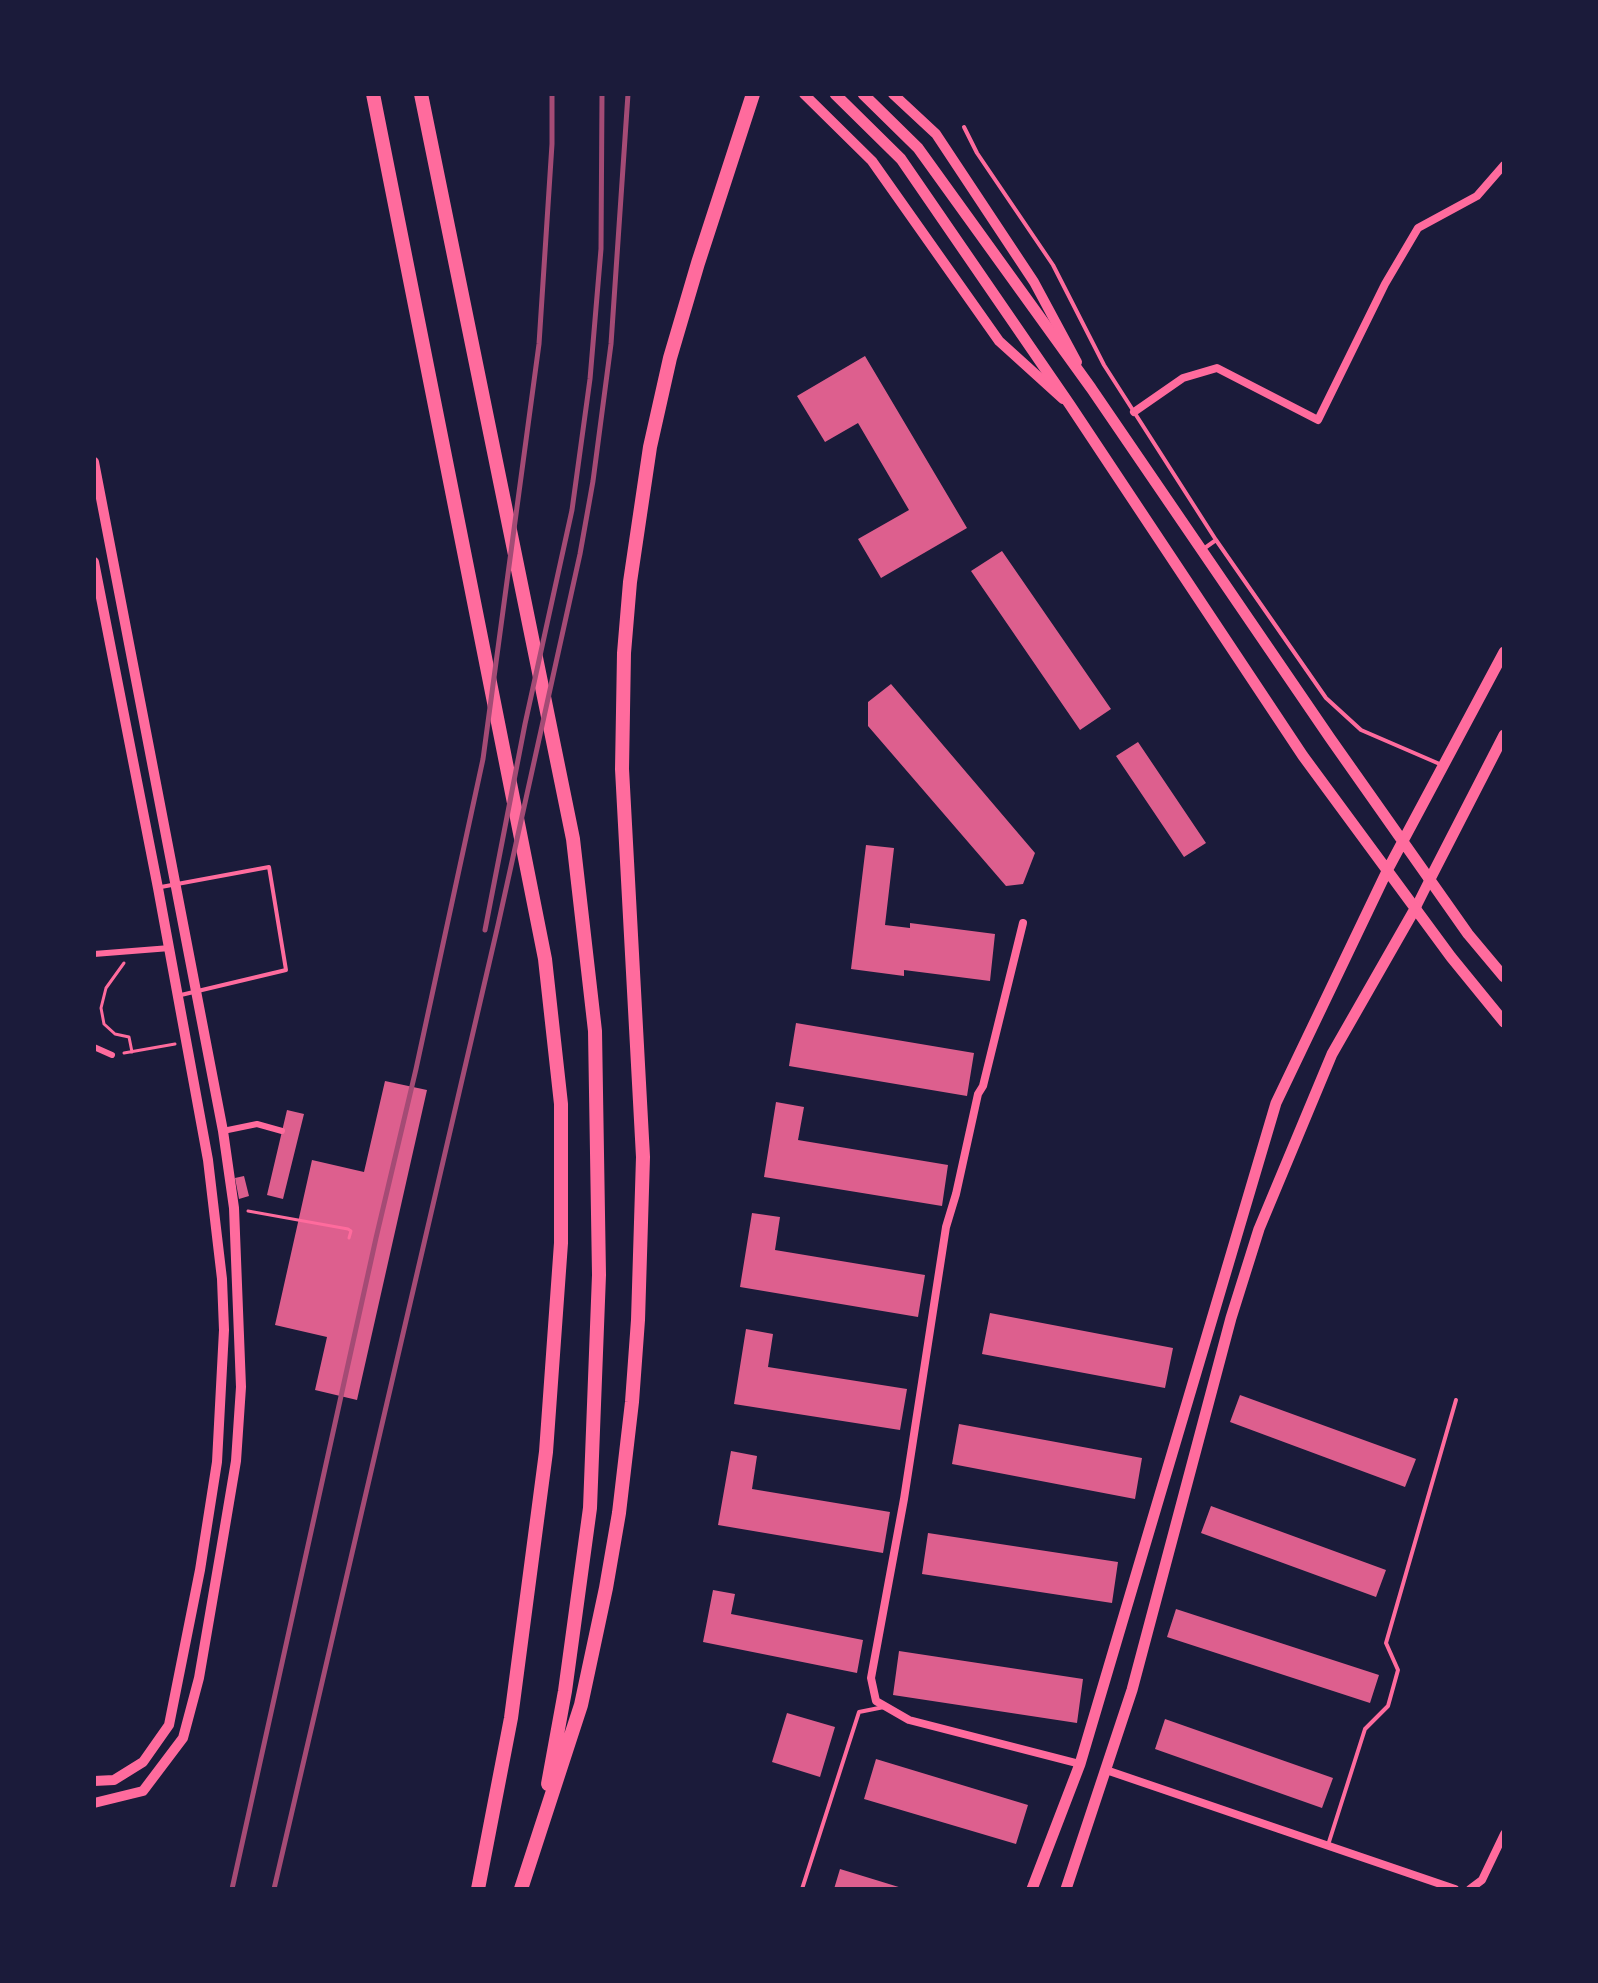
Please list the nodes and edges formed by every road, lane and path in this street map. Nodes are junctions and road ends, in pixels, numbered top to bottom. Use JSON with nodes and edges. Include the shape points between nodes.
{"nodes":[{"id":1,"x":373,"y":94,"type":"edge"},
{"id":2,"x":421,"y":94,"type":"edge"},
{"id":3,"x":753,"y":94,"type":"edge"},
{"id":4,"x":804,"y":94,"type":"edge"},
{"id":5,"x":835,"y":94,"type":"edge"},
{"id":6,"x":863,"y":94,"type":"edge"},
{"id":7,"x":893,"y":94,"type":"edge"},
{"id":8,"x":964,"y":127,"type":"dead end"},
{"id":9,"x":1504,"y":165,"type":"edge"},
{"id":10,"x":1091,"y":388,"type":"junction"},
{"id":11,"x":1070,"y":405,"type":"junction"},
{"id":12,"x":1134,"y":412,"type":"junction"},
{"id":13,"x":94,"y":462,"type":"edge"},
{"id":14,"x":1216,"y":540,"type":"junction"},
{"id":15,"x":1200,"y":551,"type":"junction"},
{"id":16,"x":94,"y":562,"type":"edge"},
{"id":17,"x":1504,"y":652,"type":"edge"},
{"id":18,"x":1504,"y":735,"type":"edge"},
{"id":19,"x":1444,"y":766,"type":"junction"},
{"id":20,"x":1403,"y":840,"type":"junction"},
{"id":21,"x":1388,"y":869,"type":"junction"},
{"id":22,"x":1430,"y":879,"type":"junction"},
{"id":23,"x":176,"y":884,"type":"junction"},
{"id":24,"x":158,"y":888,"type":"junction"},
{"id":25,"x":1416,"y":907,"type":"junction"},
{"id":26,"x":1023,"y":923,"type":"dead end"},
{"id":27,"x":170,"y":948,"type":"junction"},
{"id":28,"x":126,"y":952,"type":"junction"},
{"id":29,"x":94,"y":954,"type":"edge"},
{"id":30,"x":1504,"y":977,"type":"edge"},
{"id":31,"x":196,"y":991,"type":"junction"},
{"id":32,"x":178,"y":996,"type":"junction"},
{"id":33,"x":1504,"y":1022,"type":"edge"},
{"id":34,"x":186,"y":1042,"type":"junction"},
{"id":35,"x":94,"y":1047,"type":"edge"},
{"id":36,"x":132,"y":1052,"type":"junction"},
{"id":37,"x":112,"y":1055,"type":"joint"},
{"id":38,"x":223,"y":1131,"type":"junction"},
{"id":39,"x":282,"y":1131,"type":"dead end"},
{"id":40,"x":234,"y":1208,"type":"junction"},
{"id":41,"x":349,"y":1238,"type":"dead end"},
{"id":42,"x":1456,"y":1400,"type":"dead end"},
{"id":43,"x":887,"y":1707,"type":"junction"},
{"id":44,"x":1080,"y":1764,"type":"junction"},
{"id":45,"x":1106,"y":1770,"type":"junction"},
{"id":46,"x":94,"y":1781,"type":"edge"},
{"id":47,"x":94,"y":1803,"type":"edge"},
{"id":48,"x":1504,"y":1834,"type":"edge"},
{"id":49,"x":1328,"y":1845,"type":"junction"},
{"id":50,"x":478,"y":1889,"type":"edge"},
{"id":51,"x":521,"y":1889,"type":"edge"},
{"id":52,"x":802,"y":1889,"type":"edge"},
{"id":53,"x":1032,"y":1889,"type":"edge"},
{"id":54,"x":1066,"y":1889,"type":"edge"},
{"id":55,"x":1455,"y":1889,"type":"edge"},
{"id":56,"x":1470,"y":1889,"type":"edge"}],
"edges":[{"from":1,"to":50,"type":"highway","via":[[545,959],[561,1104],[561,1243],[546,1452],[511,1718]]},
{"from":2,"to":51,"type":"highway","via":[[573,839],[595,1031],[599,1275],[590,1508],[556,1750]]},
{"from":3,"to":51,"type":"highway","via":[[670,358],[650,447],[630,582],[622,769],[643,1157],[633,1388],[619,1513],[581,1705]]},
{"from":4,"to":11,"type":"street","via":[[872,161],[999,341]]},
{"from":5,"to":11,"type":"main road","via":[[901,159]]},
{"from":6,"to":10,"type":"main road","via":[[918,148]]},
{"from":7,"to":10,"type":"street","via":[[936,134],[1034,282]]},
{"from":8,"to":12,"type":"lane","via":[[1053,265]]},
{"from":9,"to":12,"type":"street","via":[[1477,196],[1418,228],[1318,420],[1217,368],[1183,378]]},
{"from":10,"to":15,"type":"main road"},
{"from":11,"to":21,"type":"main road","via":[[1303,756]]},
{"from":12,"to":14,"type":"lane"},
{"from":13,"to":23,"type":"street"},
{"from":14,"to":15,"type":"lane"},
{"from":14,"to":19,"type":"lane","via":[[1326,698],[1361,730]]},
{"from":15,"to":20,"type":"main road"},
{"from":16,"to":24,"type":"street"},
{"from":17,"to":19,"type":"main road"},
{"from":18,"to":22,"type":"main road"},
{"from":19,"to":20,"type":"main road"},
{"from":20,"to":21,"type":"main road"},
{"from":20,"to":22,"type":"main road"},
{"from":21,"to":25,"type":"main road"},
{"from":21,"to":44,"type":"main road","via":[[1276,1103]]},
{"from":22,"to":25,"type":"street"},
{"from":22,"to":30,"type":"main road"},
{"from":23,"to":24,"type":"lane"},
{"from":23,"to":31,"type":"street"},
{"from":23,"to":31,"type":"lane","via":[[269,867],[286,970]]},
{"from":24,"to":27,"type":"street"},
{"from":25,"to":33,"type":"main road"},
{"from":25,"to":45,"type":"main road","via":[[1332,1054],[1259,1229]]},
{"from":26,"to":43,"type":"street","via":[[946,1227],[871,1678],[876,1701]]},
{"from":27,"to":28,"type":"street"},
{"from":27,"to":32,"type":"street"},
{"from":28,"to":29,"type":"street"},
{"from":28,"to":36,"type":"path","via":[[101,1008],[104,1024],[129,1037]]},
{"from":31,"to":32,"type":"lane"},
{"from":31,"to":38,"type":"street"},
{"from":32,"to":34,"type":"street"},
{"from":34,"to":36,"type":"path"},
{"from":34,"to":46,"type":"street","via":[[208,1160],[222,1279],[217,1462],[169,1725],[143,1762],[114,1780]]},
{"from":35,"to":37,"type":"street"},
{"from":36,"to":37,"type":"path"},
{"from":38,"to":39,"type":"street","via":[[257,1124]]},
{"from":38,"to":40,"type":"street"},
{"from":40,"to":41,"type":"path","via":[[348,1229]]},
{"from":40,"to":47,"type":"street","via":[[239,1435],[199,1678],[183,1738],[143,1791]]},
{"from":42,"to":49,"type":"lane","via":[[1386,1643],[1398,1670],[1388,1706],[1365,1729]]},
{"from":43,"to":44,"type":"street","via":[[909,1720]]},
{"from":43,"to":52,"type":"lane","via":[[859,1712]]},
{"from":44,"to":53,"type":"main road"},
{"from":45,"to":49,"type":"street"},
{"from":45,"to":54,"type":"main road"},
{"from":48,"to":56,"type":"street","via":[[1482,1880]]},
{"from":49,"to":55,"type":"street"}]}
